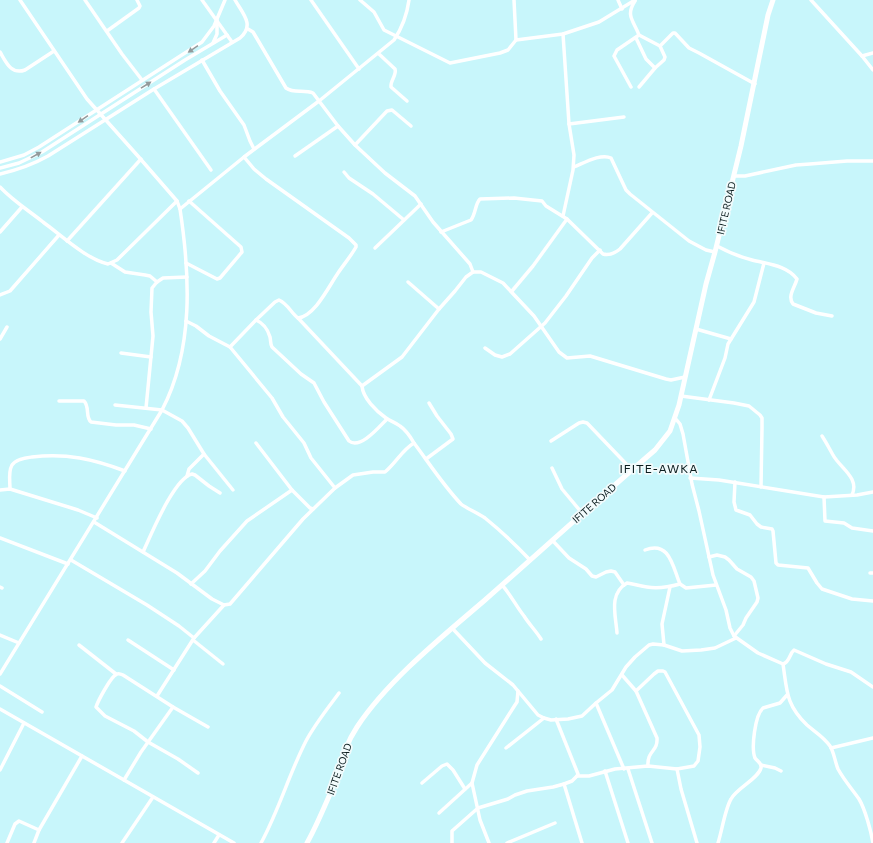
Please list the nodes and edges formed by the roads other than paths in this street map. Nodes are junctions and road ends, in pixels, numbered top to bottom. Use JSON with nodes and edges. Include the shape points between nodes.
{"nodes":[{"id":1,"x":20,"y":0,"type":"edge"},
{"id":2,"x":85,"y":0,"type":"edge"},
{"id":3,"x":137,"y":0,"type":"edge"},
{"id":4,"x":202,"y":0,"type":"edge"},
{"id":5,"x":225,"y":0,"type":"edge"},
{"id":6,"x":235,"y":0,"type":"edge"},
{"id":7,"x":311,"y":0,"type":"edge"},
{"id":8,"x":360,"y":0,"type":"edge"},
{"id":9,"x":409,"y":0,"type":"edge"},
{"id":10,"x":514,"y":0,"type":"edge"},
{"id":11,"x":618,"y":0,"type":"edge"},
{"id":12,"x":635,"y":0,"type":"edge"},
{"id":13,"x":773,"y":0,"type":"edge"},
{"id":14,"x":811,"y":0,"type":"edge"},
{"id":15,"x":622,"y":9,"type":"junction"},
{"id":16,"x":216,"y":19,"type":"junction"},
{"id":17,"x":248,"y":29,"type":"junction"},
{"id":18,"x":107,"y":31,"type":"junction"},
{"id":19,"x":563,"y":34,"type":"junction"},
{"id":20,"x":227,"y":35,"type":"junction"},
{"id":21,"x":397,"y":36,"type":"junction"},
{"id":22,"x":637,"y":36,"type":"junction"},
{"id":23,"x":516,"y":40,"type":"junction"},
{"id":24,"x":232,"y":42,"type":"junction"},
{"id":25,"x":211,"y":45,"type":"junction"},
{"id":26,"x":660,"y":46,"type":"junction"},
{"id":27,"x":54,"y":51,"type":"junction"},
{"id":28,"x":0,"y":52,"type":"edge"},
{"id":29,"x":873,"y":52,"type":"edge"},
{"id":30,"x":379,"y":54,"type":"junction"},
{"id":31,"x":862,"y":56,"type":"junction"},
{"id":32,"x":202,"y":60,"type":"junction"},
{"id":33,"x":655,"y":68,"type":"junction"},
{"id":34,"x":359,"y":69,"type":"junction"},
{"id":35,"x":873,"y":70,"type":"edge"},
{"id":36,"x":142,"y":80,"type":"junction"},
{"id":37,"x":755,"y":84,"type":"junction"},
{"id":38,"x":631,"y":87,"type":"dead end"},
{"id":39,"x":639,"y":87,"type":"dead end"},
{"id":40,"x":154,"y":89,"type":"junction"},
{"id":41,"x":319,"y":101,"type":"junction"},
{"id":42,"x":407,"y":101,"type":"dead end"},
{"id":43,"x":96,"y":110,"type":"junction"},
{"id":44,"x":100,"y":114,"type":"junction"},
{"id":45,"x":624,"y":117,"type":"dead end"},
{"id":46,"x":105,"y":120,"type":"junction"},
{"id":47,"x":569,"y":124,"type":"junction"},
{"id":48,"x":338,"y":126,"type":"junction"},
{"id":49,"x":411,"y":126,"type":"dead end"},
{"id":50,"x":355,"y":145,"type":"junction"},
{"id":51,"x":254,"y":149,"type":"junction"},
{"id":52,"x":295,"y":156,"type":"dead end"},
{"id":53,"x":244,"y":157,"type":"junction"},
{"id":54,"x":141,"y":159,"type":"junction"},
{"id":55,"x":873,"y":161,"type":"edge"},
{"id":56,"x":0,"y":162,"type":"edge"},
{"id":57,"x":574,"y":167,"type":"junction"},
{"id":58,"x":0,"y":168,"type":"edge"},
{"id":59,"x":211,"y":170,"type":"dead end"},
{"id":60,"x":344,"y":172,"type":"dead end"},
{"id":61,"x":0,"y":174,"type":"edge"},
{"id":62,"x":734,"y":176,"type":"junction"},
{"id":63,"x":0,"y":187,"type":"edge"},
{"id":64,"x":176,"y":201,"type":"junction"},
{"id":65,"x":189,"y":201,"type":"junction"},
{"id":66,"x":421,"y":204,"type":"junction"},
{"id":67,"x":22,"y":207,"type":"junction"},
{"id":68,"x":180,"y":208,"type":"junction"},
{"id":69,"x":652,"y":213,"type":"junction"},
{"id":70,"x":565,"y":218,"type":"junction"},
{"id":71,"x":404,"y":220,"type":"junction"},
{"id":72,"x":0,"y":232,"type":"edge"},
{"id":73,"x":441,"y":232,"type":"junction"},
{"id":74,"x":59,"y":235,"type":"junction"},
{"id":75,"x":67,"y":241,"type":"junction"},
{"id":76,"x":717,"y":246,"type":"junction"},
{"id":77,"x":375,"y":248,"type":"dead end"},
{"id":78,"x":600,"y":250,"type":"junction"},
{"id":79,"x":715,"y":252,"type":"junction"},
{"id":80,"x":186,"y":262,"type":"junction"},
{"id":81,"x":111,"y":263,"type":"junction"},
{"id":82,"x":764,"y":263,"type":"junction"},
{"id":83,"x":473,"y":272,"type":"junction"},
{"id":84,"x":187,"y":277,"type":"junction"},
{"id":85,"x":157,"y":282,"type":"junction"},
{"id":86,"x":408,"y":282,"type":"dead end"},
{"id":87,"x":512,"y":291,"type":"junction"},
{"id":88,"x":0,"y":295,"type":"edge"},
{"id":89,"x":439,"y":310,"type":"junction"},
{"id":90,"x":832,"y":316,"type":"dead end"},
{"id":91,"x":298,"y":318,"type":"junction"},
{"id":92,"x":256,"y":320,"type":"junction"},
{"id":93,"x":186,"y":321,"type":"junction"},
{"id":94,"x":6,"y":327,"type":"dead end"},
{"id":95,"x":541,"y":327,"type":"junction"},
{"id":96,"x":696,"y":329,"type":"junction"},
{"id":97,"x":0,"y":339,"type":"edge"},
{"id":98,"x":731,"y":340,"type":"junction"},
{"id":99,"x":230,"y":347,"type":"junction"},
{"id":100,"x":485,"y":348,"type":"dead end"},
{"id":101,"x":121,"y":353,"type":"dead end"},
{"id":102,"x":151,"y":357,"type":"junction"},
{"id":103,"x":685,"y":377,"type":"junction"},
{"id":104,"x":362,"y":386,"type":"junction"},
{"id":105,"x":681,"y":396,"type":"junction"},
{"id":106,"x":709,"y":400,"type":"junction"},
{"id":107,"x":60,"y":401,"type":"dead end"},
{"id":108,"x":429,"y":403,"type":"dead end"},
{"id":109,"x":115,"y":405,"type":"dead end"},
{"id":110,"x":146,"y":408,"type":"junction"},
{"id":111,"x":162,"y":410,"type":"junction"},
{"id":112,"x":675,"y":418,"type":"junction"},
{"id":113,"x":387,"y":419,"type":"junction"},
{"id":114,"x":151,"y":429,"type":"junction"},
{"id":115,"x":822,"y":436,"type":"dead end"},
{"id":116,"x":551,"y":441,"type":"dead end"},
{"id":117,"x":414,"y":442,"type":"junction"},
{"id":118,"x":256,"y":444,"type":"dead end"},
{"id":119,"x":204,"y":454,"type":"junction"},
{"id":120,"x":426,"y":459,"type":"junction"},
{"id":121,"x":552,"y":468,"type":"dead end"},
{"id":122,"x":632,"y":470,"type":"junction"},
{"id":123,"x":125,"y":472,"type":"junction"},
{"id":124,"x":187,"y":476,"type":"junction"},
{"id":125,"x":690,"y":478,"type":"junction"},
{"id":126,"x":735,"y":482,"type":"junction"},
{"id":127,"x":761,"y":487,"type":"junction"},
{"id":128,"x":335,"y":488,"type":"junction"},
{"id":129,"x":10,"y":489,"type":"junction"},
{"id":130,"x":0,"y":490,"type":"edge"},
{"id":131,"x":233,"y":490,"type":"dead end"},
{"id":132,"x":292,"y":490,"type":"junction"},
{"id":133,"x":873,"y":492,"type":"edge"},
{"id":134,"x":220,"y":493,"type":"dead end"},
{"id":135,"x":852,"y":495,"type":"junction"},
{"id":136,"x":824,"y":497,"type":"junction"},
{"id":137,"x":313,"y":509,"type":"junction"},
{"id":138,"x":582,"y":513,"type":"junction"},
{"id":139,"x":97,"y":518,"type":"junction"},
{"id":140,"x":94,"y":522,"type":"junction"},
{"id":141,"x":873,"y":531,"type":"edge"},
{"id":142,"x":0,"y":538,"type":"edge"},
{"id":143,"x":552,"y":540,"type":"junction"},
{"id":144,"x":645,"y":550,"type":"dead end"},
{"id":145,"x":143,"y":552,"type":"junction"},
{"id":146,"x":709,"y":556,"type":"junction"},
{"id":147,"x":530,"y":560,"type":"junction"},
{"id":148,"x":70,"y":562,"type":"junction"},
{"id":149,"x":191,"y":584,"type":"junction"},
{"id":150,"x":680,"y":584,"type":"junction"},
{"id":151,"x":502,"y":585,"type":"junction"},
{"id":152,"x":624,"y":585,"type":"junction"},
{"id":153,"x":716,"y":585,"type":"junction"},
{"id":154,"x":670,"y":587,"type":"junction"},
{"id":155,"x":873,"y":601,"type":"edge"},
{"id":156,"x":224,"y":605,"type":"junction"},
{"id":157,"x":452,"y":628,"type":"junction"},
{"id":158,"x":618,"y":633,"type":"dead end"},
{"id":159,"x":0,"y":635,"type":"edge"},
{"id":160,"x":735,"y":637,"type":"junction"},
{"id":161,"x":194,"y":639,"type":"junction"},
{"id":162,"x":541,"y":639,"type":"dead end"},
{"id":163,"x":128,"y":640,"type":"dead end"},
{"id":164,"x":19,"y":643,"type":"junction"},
{"id":165,"x":79,"y":645,"type":"dead end"},
{"id":166,"x":664,"y":645,"type":"junction"},
{"id":167,"x":223,"y":664,"type":"dead end"},
{"id":168,"x":783,"y":664,"type":"junction"},
{"id":169,"x":174,"y":670,"type":"junction"},
{"id":170,"x":0,"y":674,"type":"edge"},
{"id":171,"x":116,"y":674,"type":"junction"},
{"id":172,"x":622,"y":675,"type":"junction"},
{"id":173,"x":0,"y":686,"type":"edge"},
{"id":174,"x":873,"y":687,"type":"edge"},
{"id":175,"x":518,"y":691,"type":"junction"},
{"id":176,"x":636,"y":691,"type":"junction"},
{"id":177,"x":339,"y":693,"type":"dead end"},
{"id":178,"x":157,"y":696,"type":"junction"},
{"id":179,"x":787,"y":696,"type":"junction"},
{"id":180,"x":596,"y":703,"type":"junction"},
{"id":181,"x":173,"y":707,"type":"junction"},
{"id":182,"x":0,"y":709,"type":"edge"},
{"id":183,"x":42,"y":712,"type":"dead end"},
{"id":184,"x":544,"y":718,"type":"junction"},
{"id":185,"x":556,"y":719,"type":"junction"},
{"id":186,"x":24,"y":723,"type":"junction"},
{"id":187,"x":208,"y":727,"type":"dead end"},
{"id":188,"x":873,"y":738,"type":"edge"},
{"id":189,"x":148,"y":742,"type":"junction"},
{"id":190,"x":506,"y":748,"type":"dead end"},
{"id":191,"x":831,"y":748,"type":"junction"},
{"id":192,"x":82,"y":756,"type":"junction"},
{"id":193,"x":761,"y":765,"type":"junction"},
{"id":194,"x":648,"y":766,"type":"junction"},
{"id":195,"x":626,"y":769,"type":"junction"},
{"id":196,"x":677,"y":769,"type":"junction"},
{"id":197,"x":0,"y":770,"type":"edge"},
{"id":198,"x":605,"y":771,"type":"junction"},
{"id":199,"x":781,"y":771,"type":"dead end"},
{"id":200,"x":198,"y":772,"type":"dead end"},
{"id":201,"x":577,"y":776,"type":"junction"},
{"id":202,"x":124,"y":780,"type":"junction"},
{"id":203,"x":422,"y":783,"type":"dead end"},
{"id":204,"x":472,"y":784,"type":"junction"},
{"id":205,"x":564,"y":784,"type":"junction"},
{"id":206,"x":465,"y":789,"type":"junction"},
{"id":207,"x":153,"y":797,"type":"junction"},
{"id":208,"x":478,"y":808,"type":"junction"},
{"id":209,"x":438,"y":813,"type":"dead end"},
{"id":210,"x":555,"y":822,"type":"dead end"},
{"id":211,"x":39,"y":830,"type":"junction"},
{"id":212,"x":219,"y":835,"type":"junction"},
{"id":213,"x":7,"y":843,"type":"edge"},
{"id":214,"x":34,"y":843,"type":"edge"},
{"id":215,"x":122,"y":843,"type":"edge"},
{"id":216,"x":214,"y":843,"type":"edge"},
{"id":217,"x":234,"y":843,"type":"edge"},
{"id":218,"x":261,"y":843,"type":"edge"},
{"id":219,"x":307,"y":843,"type":"edge"},
{"id":220,"x":452,"y":843,"type":"edge"},
{"id":221,"x":489,"y":843,"type":"edge"},
{"id":222,"x":507,"y":843,"type":"edge"},
{"id":223,"x":582,"y":843,"type":"edge"},
{"id":224,"x":628,"y":843,"type":"edge"},
{"id":225,"x":652,"y":843,"type":"edge"},
{"id":226,"x":697,"y":843,"type":"edge"},
{"id":227,"x":718,"y":843,"type":"edge"},
{"id":228,"x":873,"y":843,"type":"edge"}],
"edges":[{"from":1,"to":27,"type":"street"},
{"from":2,"to":18,"type":"street"},
{"from":3,"to":18,"type":"street","via":[[140,6],[136,12]]},
{"from":4,"to":16,"type":"street"},
{"from":5,"to":16,"type":"street"},
{"from":6,"to":17,"type":"street"},
{"from":7,"to":34,"type":"street"},
{"from":8,"to":21,"type":"street","via":[[374,12],[384,30]]},
{"from":9,"to":21,"type":"street"},
{"from":10,"to":23,"type":"street"},
{"from":11,"to":15,"type":"street"},
{"from":12,"to":15,"type":"street"},
{"from":12,"to":22,"type":"street","via":[[630,14]]},
{"from":13,"to":37,"type":"street","name":"IFITE ROAD"},
{"from":14,"to":31,"type":"street"},
{"from":15,"to":19,"type":"street","via":[[599,22]]},
{"from":16,"to":20,"type":"street"},
{"from":16,"to":25,"type":"street","via":[[217,34]]},
{"from":16,"to":36,"type":"street","one_way":true,"via":[[202,42]]},
{"from":17,"to":24,"type":"street"},
{"from":17,"to":41,"type":"street","via":[[256,37],[286,88],[311,92]]},
{"from":18,"to":36,"type":"street"},
{"from":19,"to":23,"type":"street"},
{"from":19,"to":47,"type":"street"},
{"from":20,"to":24,"type":"street"},
{"from":20,"to":25,"type":"street"},
{"from":21,"to":23,"type":"street","via":[[450,63],[500,53],[508,50]]},
{"from":21,"to":30,"type":"street"},
{"from":22,"to":26,"type":"street"},
{"from":22,"to":33,"type":"street","via":[[646,59]]},
{"from":22,"to":38,"type":"street","via":[[614,53]]},
{"from":24,"to":32,"type":"street"},
{"from":44,"to":25,"type":"street","one_way":true},
{"from":26,"to":33,"type":"street","via":[[665,57]]},
{"from":26,"to":37,"type":"street","via":[[675,33],[693,51]]},
{"from":27,"to":28,"type":"street","via":[[20,72],[12,70]]},
{"from":27,"to":43,"type":"street"},
{"from":29,"to":31,"type":"street"},
{"from":30,"to":34,"type":"street"},
{"from":30,"to":42,"type":"street","via":[[395,69],[391,87]]},
{"from":31,"to":35,"type":"street"},
{"from":32,"to":40,"type":"street"},
{"from":32,"to":51,"type":"street","via":[[244,125]]},
{"from":33,"to":39,"type":"street"},
{"from":34,"to":41,"type":"street"},
{"from":36,"to":43,"type":"street"},
{"from":37,"to":62,"type":"street","name":"IFITE ROAD"},
{"from":40,"to":46,"type":"street"},
{"from":40,"to":59,"type":"street"},
{"from":41,"to":48,"type":"street"},
{"from":41,"to":51,"type":"street"},
{"from":43,"to":44,"type":"street"},
{"from":43,"to":56,"type":"street","one_way":true,"via":[[39,147],[24,155]]},
{"from":44,"to":46,"type":"street"},
{"from":58,"to":44,"type":"street","one_way":true,"via":[[32,158]]},
{"from":45,"to":47,"type":"street"},
{"from":46,"to":54,"type":"street"},
{"from":46,"to":61,"type":"street","via":[[34,163]]},
{"from":47,"to":57,"type":"street"},
{"from":48,"to":50,"type":"street"},
{"from":48,"to":52,"type":"street"},
{"from":49,"to":50,"type":"street","via":[[392,110],[387,111]]},
{"from":50,"to":66,"type":"street"},
{"from":51,"to":53,"type":"street"},
{"from":53,"to":65,"type":"street"},
{"from":53,"to":91,"type":"street","via":[[266,179],[356,244],[356,248],[314,308],[307,315]]},
{"from":54,"to":64,"type":"street"},
{"from":54,"to":75,"type":"street"},
{"from":55,"to":62,"type":"street","via":[[847,160],[796,165]]},
{"from":57,"to":69,"type":"street","via":[[607,156],[611,158],[626,190]]},
{"from":57,"to":70,"type":"street"},
{"from":60,"to":71,"type":"street"},
{"from":62,"to":76,"type":"street","name":"IFITE ROAD"},
{"from":63,"to":67,"type":"street"},
{"from":64,"to":68,"type":"street"},
{"from":64,"to":81,"type":"street"},
{"from":65,"to":68,"type":"street"},
{"from":65,"to":80,"type":"street","via":[[242,247],[242,252],[217,279]]},
{"from":66,"to":71,"type":"street"},
{"from":66,"to":73,"type":"street"},
{"from":67,"to":72,"type":"street"},
{"from":67,"to":74,"type":"street"},
{"from":68,"to":80,"type":"street"},
{"from":69,"to":78,"type":"street","via":[[617,251],[605,254]]},
{"from":69,"to":79,"type":"street","via":[[689,241]]},
{"from":70,"to":73,"type":"street","via":[[539,200],[502,197],[480,199],[471,220]]},
{"from":70,"to":78,"type":"street"},
{"from":70,"to":87,"type":"street"},
{"from":71,"to":77,"type":"street"},
{"from":73,"to":83,"type":"street","via":[[470,264]]},
{"from":74,"to":75,"type":"street"},
{"from":74,"to":88,"type":"street","via":[[10,291]]},
{"from":75,"to":81,"type":"street","via":[[103,263]]},
{"from":76,"to":79,"type":"street","name":"IFITE ROAD"},
{"from":76,"to":82,"type":"street","via":[[736,255]]},
{"from":78,"to":95,"type":"street"},
{"from":79,"to":96,"type":"street","name":"IFITE ROAD"},
{"from":80,"to":84,"type":"street"},
{"from":81,"to":85,"type":"street","via":[[125,272],[150,276]]},
{"from":82,"to":90,"type":"street","via":[[784,268],[795,276],[797,279],[791,296],[793,304]]},
{"from":82,"to":98,"type":"street","via":[[754,302]]},
{"from":83,"to":87,"type":"street","via":[[481,272],[495,278]]},
{"from":83,"to":89,"type":"street"},
{"from":84,"to":85,"type":"street","via":[[168,277]]},
{"from":84,"to":93,"type":"street"},
{"from":85,"to":102,"type":"street","via":[[152,288],[151,298]]},
{"from":86,"to":89,"type":"street"},
{"from":87,"to":95,"type":"street"},
{"from":89,"to":104,"type":"street","via":[[402,357]]},
{"from":91,"to":92,"type":"street","via":[[279,300]]},
{"from":91,"to":104,"type":"street"},
{"from":92,"to":99,"type":"street"},
{"from":92,"to":113,"type":"street","via":[[268,332],[272,347],[314,383],[352,444],[366,439]]},
{"from":93,"to":99,"type":"street"},
{"from":93,"to":111,"type":"street","via":[[183,352],[176,378]]},
{"from":94,"to":97,"type":"street"},
{"from":95,"to":100,"type":"street","via":[[507,356],[495,355]]},
{"from":95,"to":103,"type":"street","via":[[559,352],[567,358],[590,356],[666,379]]},
{"from":96,"to":98,"type":"street"},
{"from":96,"to":103,"type":"street","name":"IFITE ROAD"},
{"from":98,"to":106,"type":"street"},
{"from":99,"to":128,"type":"street","via":[[272,398],[304,443],[311,458]]},
{"from":101,"to":102,"type":"street"},
{"from":102,"to":110,"type":"street"},
{"from":103,"to":105,"type":"street","name":"IFITE ROAD"},
{"from":104,"to":113,"type":"street","via":[[368,400]]},
{"from":105,"to":106,"type":"street"},
{"from":105,"to":112,"type":"street","name":"IFITE ROAD"},
{"from":106,"to":127,"type":"street","via":[[749,406],[762,418]]},
{"from":107,"to":114,"type":"street","via":[[84,401],[91,422],[134,425]]},
{"from":108,"to":120,"type":"street","via":[[453,439]]},
{"from":109,"to":110,"type":"street"},
{"from":110,"to":111,"type":"street"},
{"from":111,"to":114,"type":"street"},
{"from":111,"to":119,"type":"street","via":[[185,424]]},
{"from":112,"to":122,"type":"street","name":"IFITE ROAD","via":[[670,431],[655,450]]},
{"from":112,"to":125,"type":"street","via":[[683,434]]},
{"from":113,"to":117,"type":"street","via":[[401,426]]},
{"from":114,"to":123,"type":"street"},
{"from":115,"to":135,"type":"street","via":[[851,477],[854,490]]},
{"from":116,"to":122,"type":"street","via":[[579,424],[587,423]]},
{"from":117,"to":120,"type":"street"},
{"from":117,"to":128,"type":"street","via":[[385,472],[353,475]]},
{"from":118,"to":132,"type":"street"},
{"from":119,"to":124,"type":"street","via":[[189,469]]},
{"from":119,"to":131,"type":"street"},
{"from":120,"to":147,"type":"street","via":[[463,505],[484,517]]},
{"from":121,"to":138,"type":"street","via":[[562,489]]},
{"from":122,"to":138,"type":"street","name":"IFITE ROAD"},
{"from":123,"to":129,"type":"street","via":[[72,456],[24,458],[12,465]]},
{"from":123,"to":139,"type":"street"},
{"from":124,"to":134,"type":"street","via":[[195,475]]},
{"from":124,"to":145,"type":"street","via":[[168,500]]},
{"from":125,"to":126,"type":"street"},
{"from":125,"to":146,"type":"street"},
{"from":126,"to":127,"type":"street"},
{"from":126,"to":155,"type":"street","via":[[736,510],[750,515],[761,527],[772,529],[775,560],[778,565],[808,568],[822,589],[852,599]]},
{"from":127,"to":136,"type":"street"},
{"from":128,"to":137,"type":"street"},
{"from":129,"to":130,"type":"street"},
{"from":129,"to":139,"type":"street"},
{"from":132,"to":137,"type":"street"},
{"from":132,"to":149,"type":"street","via":[[247,521]]},
{"from":133,"to":135,"type":"street"},
{"from":135,"to":136,"type":"street"},
{"from":136,"to":141,"type":"street","via":[[825,521]]},
{"from":137,"to":156,"type":"street","via":[[230,604]]},
{"from":138,"to":143,"type":"street","name":"IFITE ROAD"},
{"from":139,"to":140,"type":"street"},
{"from":140,"to":145,"type":"street"},
{"from":140,"to":148,"type":"street"},
{"from":142,"to":148,"type":"street"},
{"from":143,"to":147,"type":"street","name":"IFITE ROAD"},
{"from":143,"to":152,"type":"street","via":[[569,558],[592,576],[615,572]]},
{"from":144,"to":150,"type":"street","via":[[656,548],[669,555]]},
{"from":145,"to":149,"type":"street"},
{"from":146,"to":153,"type":"street"},
{"from":146,"to":160,"type":"street","via":[[725,557],[754,581],[757,602]]},
{"from":147,"to":151,"type":"street","name":"IFITE ROAD"},
{"from":148,"to":161,"type":"street","via":[[147,605]]},
{"from":148,"to":164,"type":"street"},
{"from":149,"to":156,"type":"street"},
{"from":150,"to":153,"type":"street","via":[[686,588]]},
{"from":150,"to":154,"type":"street"},
{"from":151,"to":157,"type":"street","name":"IFITE ROAD"},
{"from":151,"to":162,"type":"street"},
{"from":152,"to":154,"type":"street","via":[[627,583],[648,588]]},
{"from":152,"to":158,"type":"street","via":[[619,590],[614,607]]},
{"from":153,"to":160,"type":"street"},
{"from":154,"to":166,"type":"street","via":[[662,624]]},
{"from":156,"to":161,"type":"street"},
{"from":157,"to":175,"type":"street","via":[[485,663]]},
{"from":157,"to":219,"type":"street","name":"IFITE ROAD","via":[[398,679],[358,725],[344,751],[330,793]]},
{"from":159,"to":164,"type":"street"},
{"from":160,"to":166,"type":"street","via":[[715,648],[701,650],[682,651]]},
{"from":160,"to":168,"type":"street","via":[[758,653]]},
{"from":161,"to":167,"type":"street"},
{"from":161,"to":169,"type":"street"},
{"from":163,"to":169,"type":"street"},
{"from":164,"to":170,"type":"street"},
{"from":165,"to":171,"type":"street"},
{"from":166,"to":172,"type":"street","via":[[649,645],[634,657]]},
{"from":168,"to":174,"type":"street","via":[[788,661],[794,650],[851,672]]},
{"from":168,"to":179,"type":"street"},
{"from":169,"to":178,"type":"street"},
{"from":171,"to":178,"type":"street","via":[[123,675]]},
{"from":171,"to":189,"type":"street","via":[[96,707]]},
{"from":172,"to":176,"type":"street"},
{"from":172,"to":180,"type":"street","via":[[612,690]]},
{"from":173,"to":183,"type":"street"},
{"from":175,"to":184,"type":"street","via":[[530,707]]},
{"from":175,"to":204,"type":"street","via":[[517,702],[477,765]]},
{"from":176,"to":194,"type":"street","via":[[658,744],[649,755]]},
{"from":176,"to":196,"type":"street","via":[[658,671],[663,671],[695,727],[699,735],[698,761],[694,766]]},
{"from":177,"to":218,"type":"street","via":[[307,740]]},
{"from":178,"to":181,"type":"street"},
{"from":179,"to":191,"type":"street","via":[[800,718]]},
{"from":179,"to":193,"type":"street","via":[[780,703],[764,708],[758,716],[753,748],[755,758]]},
{"from":180,"to":185,"type":"street","via":[[582,716]]},
{"from":180,"to":195,"type":"street"},
{"from":181,"to":187,"type":"street"},
{"from":181,"to":189,"type":"street"},
{"from":182,"to":186,"type":"street"},
{"from":184,"to":185,"type":"street"},
{"from":184,"to":190,"type":"street"},
{"from":185,"to":201,"type":"street","via":[[573,759]]},
{"from":186,"to":192,"type":"street"},
{"from":186,"to":197,"type":"street"},
{"from":188,"to":191,"type":"street"},
{"from":189,"to":200,"type":"street"},
{"from":189,"to":202,"type":"street"},
{"from":191,"to":228,"type":"street","via":[[844,780],[859,800]]},
{"from":192,"to":202,"type":"street"},
{"from":192,"to":211,"type":"street"},
{"from":193,"to":199,"type":"street"},
{"from":193,"to":227,"type":"street","via":[[758,773],[730,800]]},
{"from":194,"to":195,"type":"street"},
{"from":194,"to":196,"type":"street"},
{"from":195,"to":198,"type":"street"},
{"from":195,"to":225,"type":"street"},
{"from":196,"to":226,"type":"street"},
{"from":198,"to":201,"type":"street","via":[[589,776]]},
{"from":198,"to":224,"type":"street"},
{"from":201,"to":205,"type":"street"},
{"from":202,"to":207,"type":"street"},
{"from":203,"to":206,"type":"street","via":[[447,764]]},
{"from":204,"to":206,"type":"street"},
{"from":204,"to":208,"type":"street"},
{"from":205,"to":208,"type":"street","via":[[527,791]]},
{"from":205,"to":223,"type":"street"},
{"from":206,"to":209,"type":"street"},
{"from":207,"to":212,"type":"street"},
{"from":207,"to":215,"type":"street"},
{"from":208,"to":220,"type":"street","via":[[452,831]]},
{"from":208,"to":221,"type":"street"},
{"from":210,"to":222,"type":"street"},
{"from":211,"to":213,"type":"street","via":[[19,821],[15,824]]},
{"from":211,"to":214,"type":"street"},
{"from":212,"to":216,"type":"street"},
{"from":212,"to":217,"type":"street"}]}
